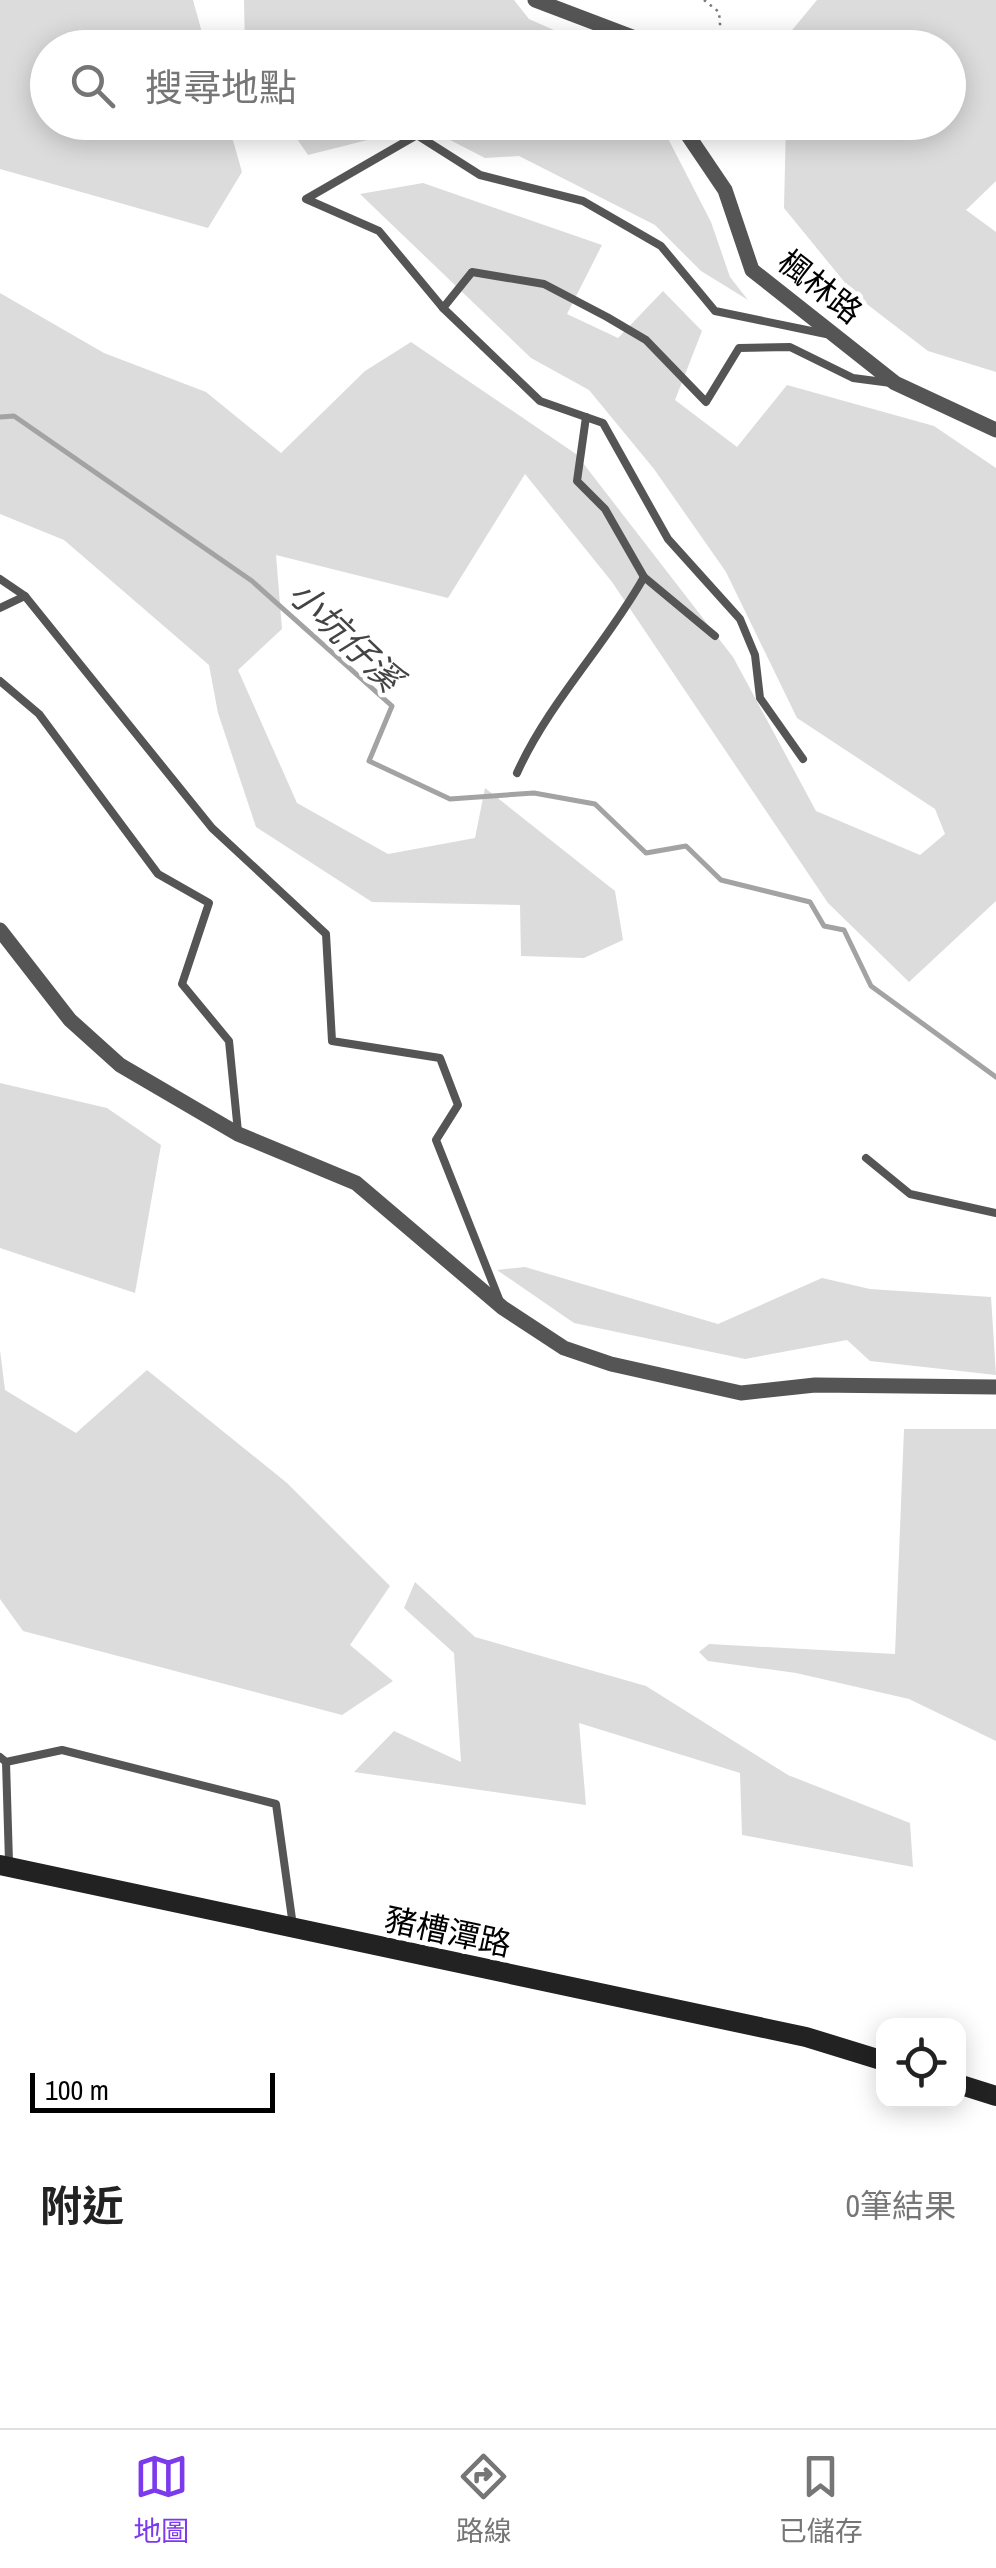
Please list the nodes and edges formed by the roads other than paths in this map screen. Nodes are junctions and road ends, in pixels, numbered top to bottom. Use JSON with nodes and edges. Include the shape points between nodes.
{"nodes":[{"id":1,"x":536,"y":0,"type":"edge"},
{"id":2,"x":614,"y":30,"type":"edge"},
{"id":3,"x":407,"y":140,"type":"edge"},
{"id":4,"x":426,"y":140,"type":"edge"},
{"id":5,"x":691,"y":140,"type":"edge"},
{"id":6,"x":443,"y":308,"type":"junction"},
{"id":7,"x":836,"y":336,"type":"junction"},
{"id":8,"x":895,"y":383,"type":"junction"},
{"id":9,"x":586,"y":417,"type":"junction"},
{"id":10,"x":996,"y":430,"type":"edge"},
{"id":11,"x":644,"y":577,"type":"junction"},
{"id":12,"x":0,"y":579,"type":"edge"},
{"id":13,"x":24,"y":596,"type":"junction"},
{"id":14,"x":0,"y":608,"type":"edge"},
{"id":15,"x":715,"y":636,"type":"dead end"},
{"id":16,"x":0,"y":680,"type":"edge"},
{"id":17,"x":802,"y":759,"type":"dead end"},
{"id":18,"x":516,"y":773,"type":"dead end"},
{"id":19,"x":0,"y":930,"type":"edge"},
{"id":20,"x":238,"y":1134,"type":"junction"},
{"id":21,"x":866,"y":1158,"type":"dead end"},
{"id":22,"x":996,"y":1214,"type":"edge"},
{"id":23,"x":502,"y":1308,"type":"junction"},
{"id":24,"x":996,"y":1387,"type":"edge"},
{"id":25,"x":3,"y":1760,"type":"edge"},
{"id":26,"x":5,"y":1866,"type":"edge"},
{"id":27,"x":294,"y":1931,"type":"junction"},
{"id":28,"x":876,"y":2059,"type":"edge"},
{"id":29,"x":966,"y":2087,"type":"edge"},
{"id":30,"x":996,"y":2096,"type":"edge"}],
"edges":[{"from":1,"to":2,"type":"street"},
{"from":3,"to":6,"type":"lane","via":[[306,199],[379,231]]},
{"from":4,"to":7,"type":"lane","via":[[480,175],[583,201],[661,246],[715,311]]},
{"from":5,"to":7,"type":"street","name":"楓林路","via":[[724,190],[752,270]]},
{"from":6,"to":8,"type":"lane","via":[[472,272],[544,284],[646,340],[706,402],[739,348],[790,347],[853,378]]},
{"from":6,"to":9,"type":"lane","via":[[540,401]]},
{"from":7,"to":8,"type":"street","name":"楓林路"},
{"from":8,"to":10,"type":"street","name":"楓林路"},
{"from":9,"to":11,"type":"lane","via":[[577,480],[605,508]]},
{"from":9,"to":17,"type":"lane","via":[[602,423],[668,539],[740,619],[755,655],[760,698]]},
{"from":11,"to":15,"type":"lane"},
{"from":11,"to":18,"type":"lane","via":[[615,629],[536,731]]},
{"from":12,"to":13,"type":"lane"},
{"from":13,"to":14,"type":"lane"},
{"from":13,"to":23,"type":"lane","via":[[212,828],[326,934],[332,1041],[440,1058],[458,1105],[436,1140]]},
{"from":16,"to":20,"type":"lane","via":[[39,714],[158,874],[209,903],[182,984],[229,1041]]},
{"from":19,"to":20,"type":"street","via":[[70,1020],[120,1066]]},
{"from":20,"to":23,"type":"street","via":[[356,1184]]},
{"from":21,"to":22,"type":"lane","via":[[910,1194]]},
{"from":23,"to":24,"type":"street","via":[[564,1348],[742,1393],[814,1385]]},
{"from":25,"to":26,"type":"lane"},
{"from":25,"to":27,"type":"lane","via":[[62,1750],[276,1804]]},
{"from":26,"to":27,"type":"street","name":"豬槽潭路"},
{"from":27,"to":28,"type":"street","name":"豬槽潭路","via":[[806,2037]]},
{"from":29,"to":30,"type":"street"}]}
